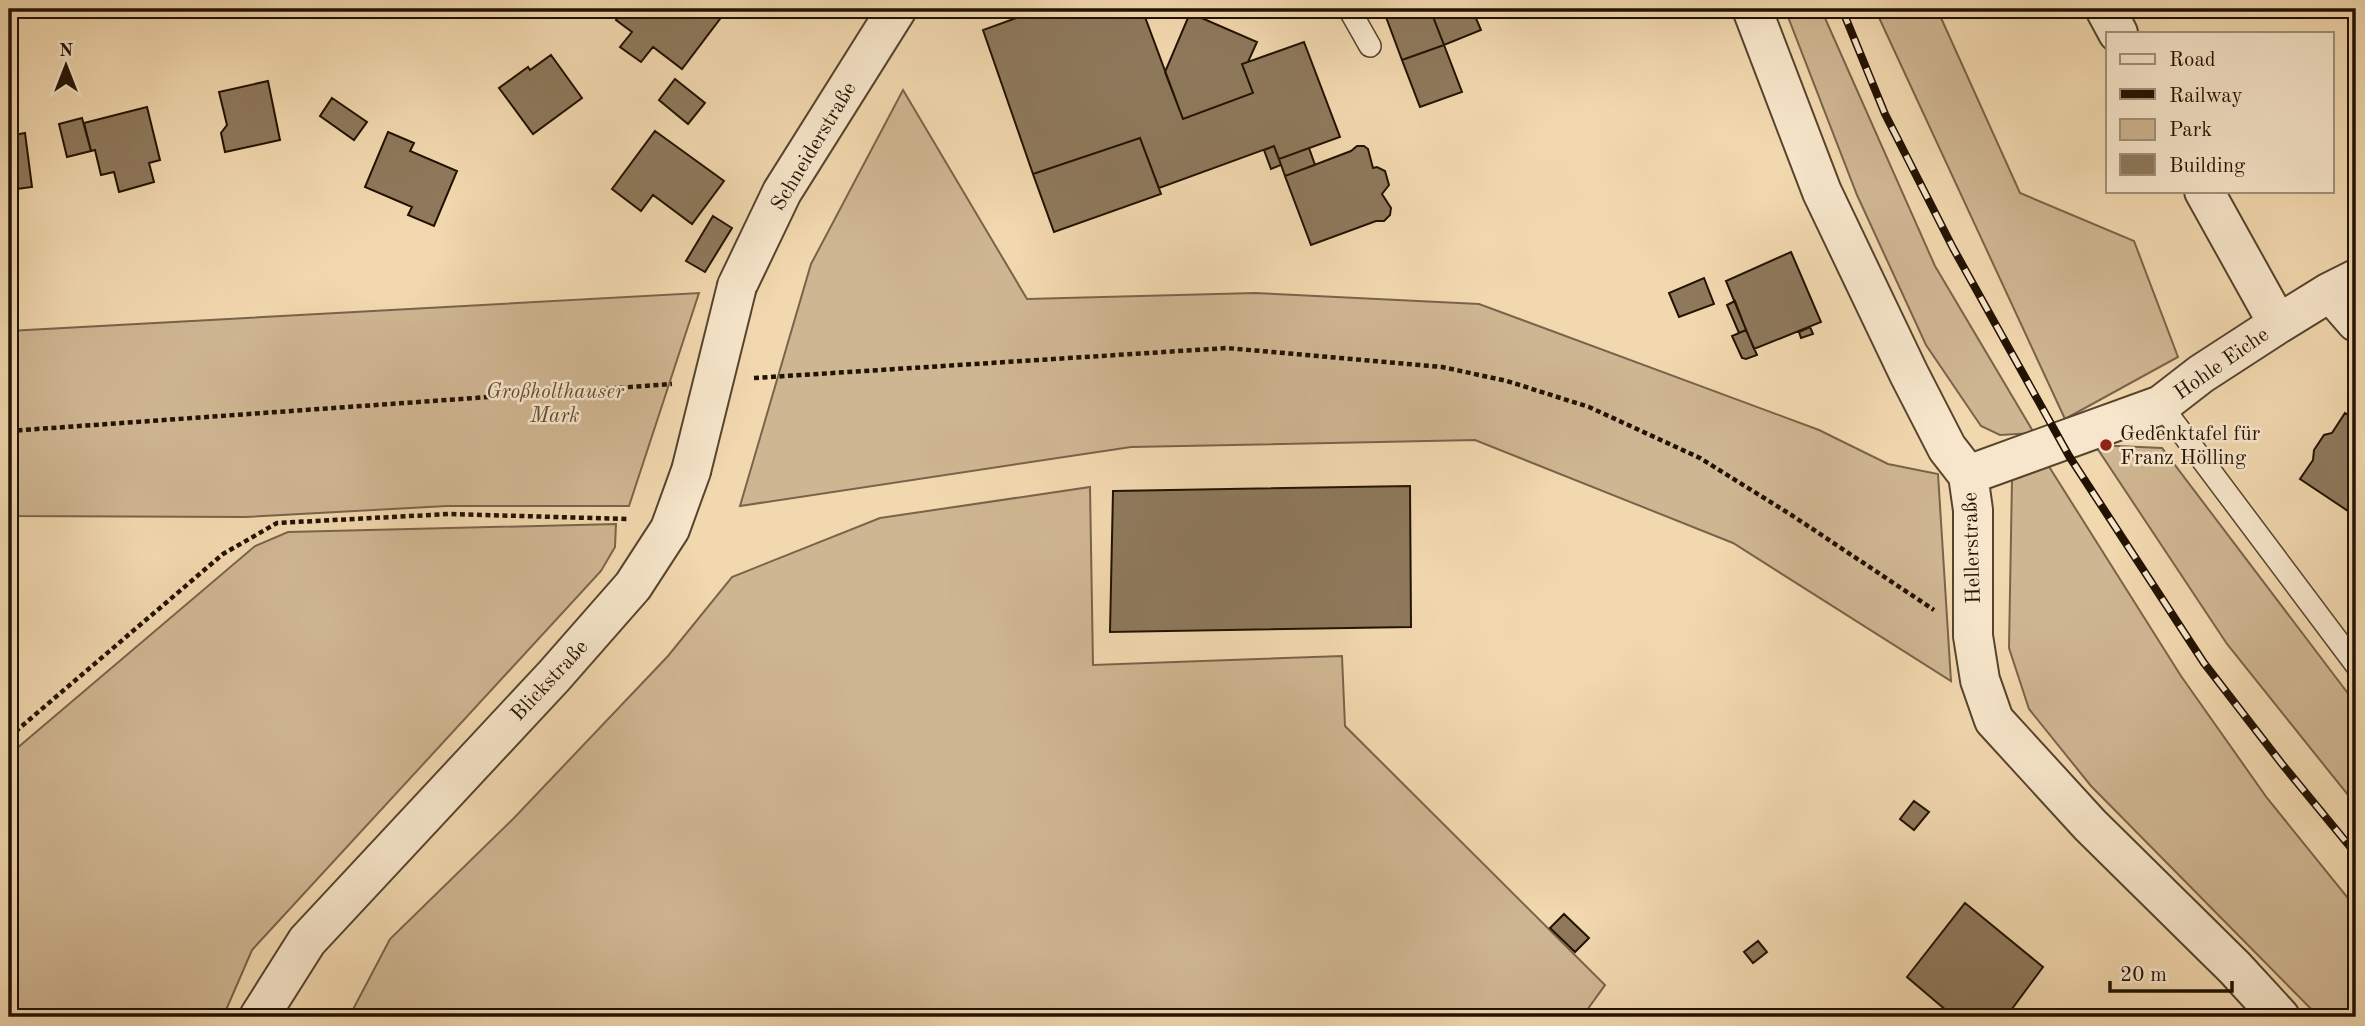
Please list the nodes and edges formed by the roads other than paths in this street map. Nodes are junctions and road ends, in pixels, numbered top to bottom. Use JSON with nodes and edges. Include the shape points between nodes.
{"nodes":[{"id":1,"x":897,"y":9,"type":"edge"},
{"id":2,"x":1349,"y":9,"type":"edge"},
{"id":3,"x":1752,"y":9,"type":"edge"},
{"id":4,"x":2105,"y":9,"type":"edge"},
{"id":5,"x":2117,"y":32,"type":"edge"},
{"id":6,"x":1370,"y":46,"type":"dead end"},
{"id":7,"x":2205,"y":192,"type":"edge"},
{"id":8,"x":737,"y":286,"type":"joint"},
{"id":9,"x":2343,"y":286,"type":"edge"},
{"id":10,"x":2356,"y":322,"type":"edge"},
{"id":11,"x":2278,"y":324,"type":"junction"},
{"id":12,"x":2161,"y":405,"type":"junction"},
{"id":13,"x":1968,"y":475,"type":"junction"},
{"id":14,"x":2356,"y":665,"type":"edge"},
{"id":15,"x":258,"y":1017,"type":"edge"},
{"id":16,"x":2280,"y":1017,"type":"edge"}],
"edges":[{"from":1,"to":8,"type":"street","name":"Schneiderstraße","via":[[782,192]]},
{"from":2,"to":6,"type":"lane"},
{"from":3,"to":13,"type":"street","name":"Hellerstraße","via":[[1822,191],[1947,448]]},
{"from":4,"to":5,"type":"street"},
{"from":7,"to":11,"type":"street","name":"Hohle Eiche"},
{"from":8,"to":15,"type":"street","name":"Blickstraße","bridge":true,"via":[[691,471],[670,529],[601,623],[307,941]]},
{"from":9,"to":10,"type":"street","via":[[2348,315]]},
{"from":9,"to":11,"type":"street","name":"Hohle Eiche"},
{"from":11,"to":12,"type":"street","name":"Hohle Eiche"},
{"from":12,"to":13,"type":"street","name":"Hohle Eiche"},
{"from":12,"to":14,"type":"lane"},
{"from":13,"to":16,"type":"street","name":"Hellerstraße","via":[[1973,510],[1973,636],[1979,680],[1994,720],[2090,825]]}]}
